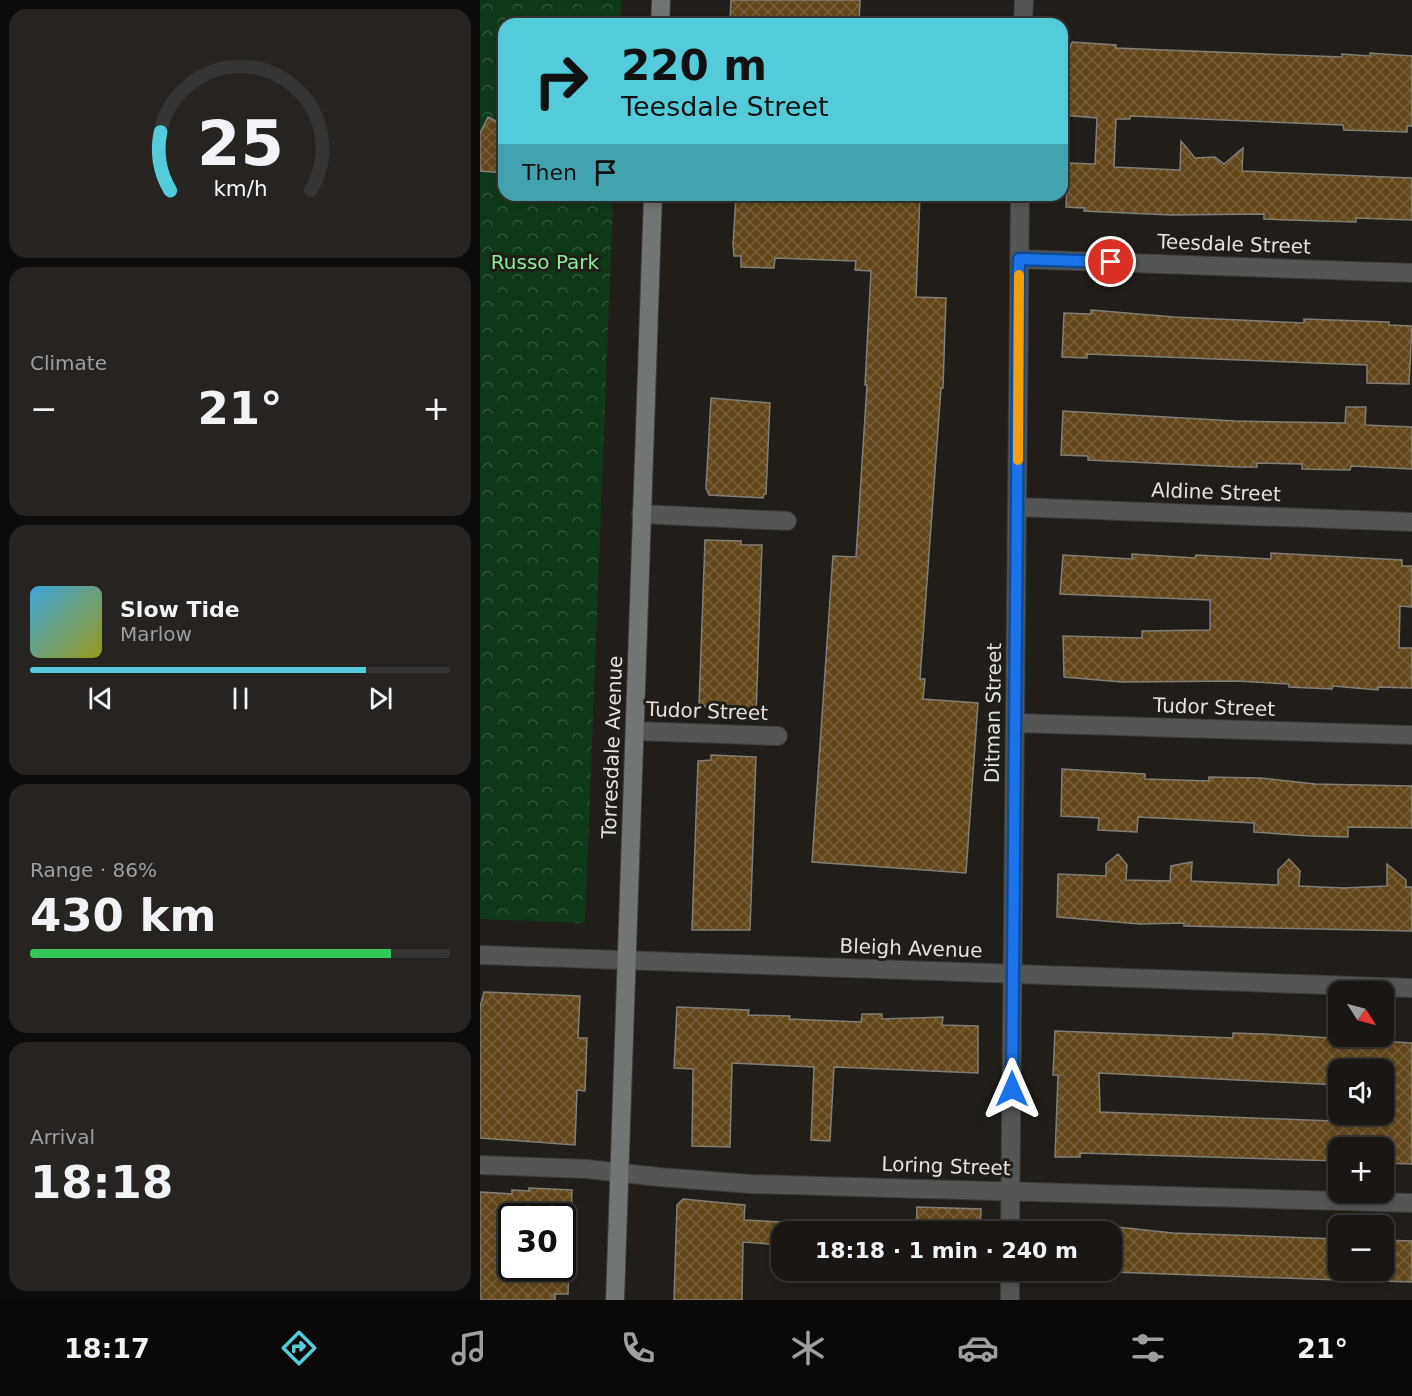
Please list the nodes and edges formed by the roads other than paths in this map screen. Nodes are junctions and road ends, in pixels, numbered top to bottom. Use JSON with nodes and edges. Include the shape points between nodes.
{"nodes":[{"id":1,"x":660,"y":0,"type":"edge"},
{"id":2,"x":1024,"y":0,"type":"edge"},
{"id":3,"x":660,"y":18,"type":"edge"},
{"id":4,"x":1023,"y":18,"type":"edge"},
{"id":5,"x":653,"y":201,"type":"edge"},
{"id":6,"x":1020,"y":201,"type":"edge"},
{"id":7,"x":1019,"y":259,"type":"junction"},
{"id":8,"x":1412,"y":273,"type":"edge"},
{"id":9,"x":1017,"y":507,"type":"junction"},
{"id":10,"x":641,"y":514,"type":"junction"},
{"id":11,"x":787,"y":521,"type":"dead end"},
{"id":12,"x":1412,"y":522,"type":"edge"},
{"id":13,"x":1016,"y":723,"type":"junction"},
{"id":14,"x":635,"y":731,"type":"junction"},
{"id":15,"x":1412,"y":735,"type":"edge"},
{"id":16,"x":778,"y":736,"type":"dead end"},
{"id":17,"x":480,"y":955,"type":"edge"},
{"id":18,"x":628,"y":960,"type":"junction"},
{"id":19,"x":1012,"y":974,"type":"junction"},
{"id":20,"x":1412,"y":988,"type":"edge"},
{"id":21,"x":480,"y":1165,"type":"edge"},
{"id":22,"x":621,"y":1172,"type":"junction"},
{"id":23,"x":1010,"y":1191,"type":"junction"},
{"id":24,"x":1412,"y":1203,"type":"edge"},
{"id":25,"x":1010,"y":1221,"type":"edge"},
{"id":26,"x":1010,"y":1281,"type":"edge"},
{"id":27,"x":615,"y":1300,"type":"edge"},
{"id":28,"x":1010,"y":1300,"type":"edge"}],
"edges":[{"from":1,"to":3,"type":"street"},
{"from":2,"to":4,"type":"street"},
{"from":5,"to":10,"type":"street","name":"Torresdale Avenue"},
{"from":6,"to":7,"type":"street","name":"Ditman Street"},
{"from":7,"to":8,"type":"street","name":"Teesdale Street"},
{"from":7,"to":9,"type":"street","name":"Ditman Street"},
{"from":9,"to":12,"type":"street","name":"Aldine Street"},
{"from":9,"to":13,"type":"street","name":"Ditman Street"},
{"from":10,"to":11,"type":"street"},
{"from":10,"to":14,"type":"street","name":"Torresdale Avenue"},
{"from":13,"to":15,"type":"street","name":"Tudor Street"},
{"from":13,"to":19,"type":"street","name":"Ditman Street"},
{"from":14,"to":16,"type":"street","name":"Tudor Street"},
{"from":14,"to":18,"type":"street","name":"Torresdale Avenue"},
{"from":17,"to":18,"type":"street","name":"Bleigh Avenue"},
{"from":18,"to":19,"type":"street","name":"Bleigh Avenue"},
{"from":18,"to":22,"type":"street","name":"Torresdale Avenue"},
{"from":19,"to":20,"type":"street","name":"Bleigh Avenue"},
{"from":19,"to":23,"type":"street","name":"Ditman Street"},
{"from":21,"to":22,"type":"street","name":"Loring Street"},
{"from":22,"to":23,"type":"street","name":"Loring Street","via":[[751,1184]]},
{"from":22,"to":27,"type":"street","name":"Torresdale Avenue"},
{"from":23,"to":24,"type":"street","name":"Loring Street"},
{"from":23,"to":25,"type":"street","name":"Ditman Street"},
{"from":26,"to":28,"type":"street"}]}
